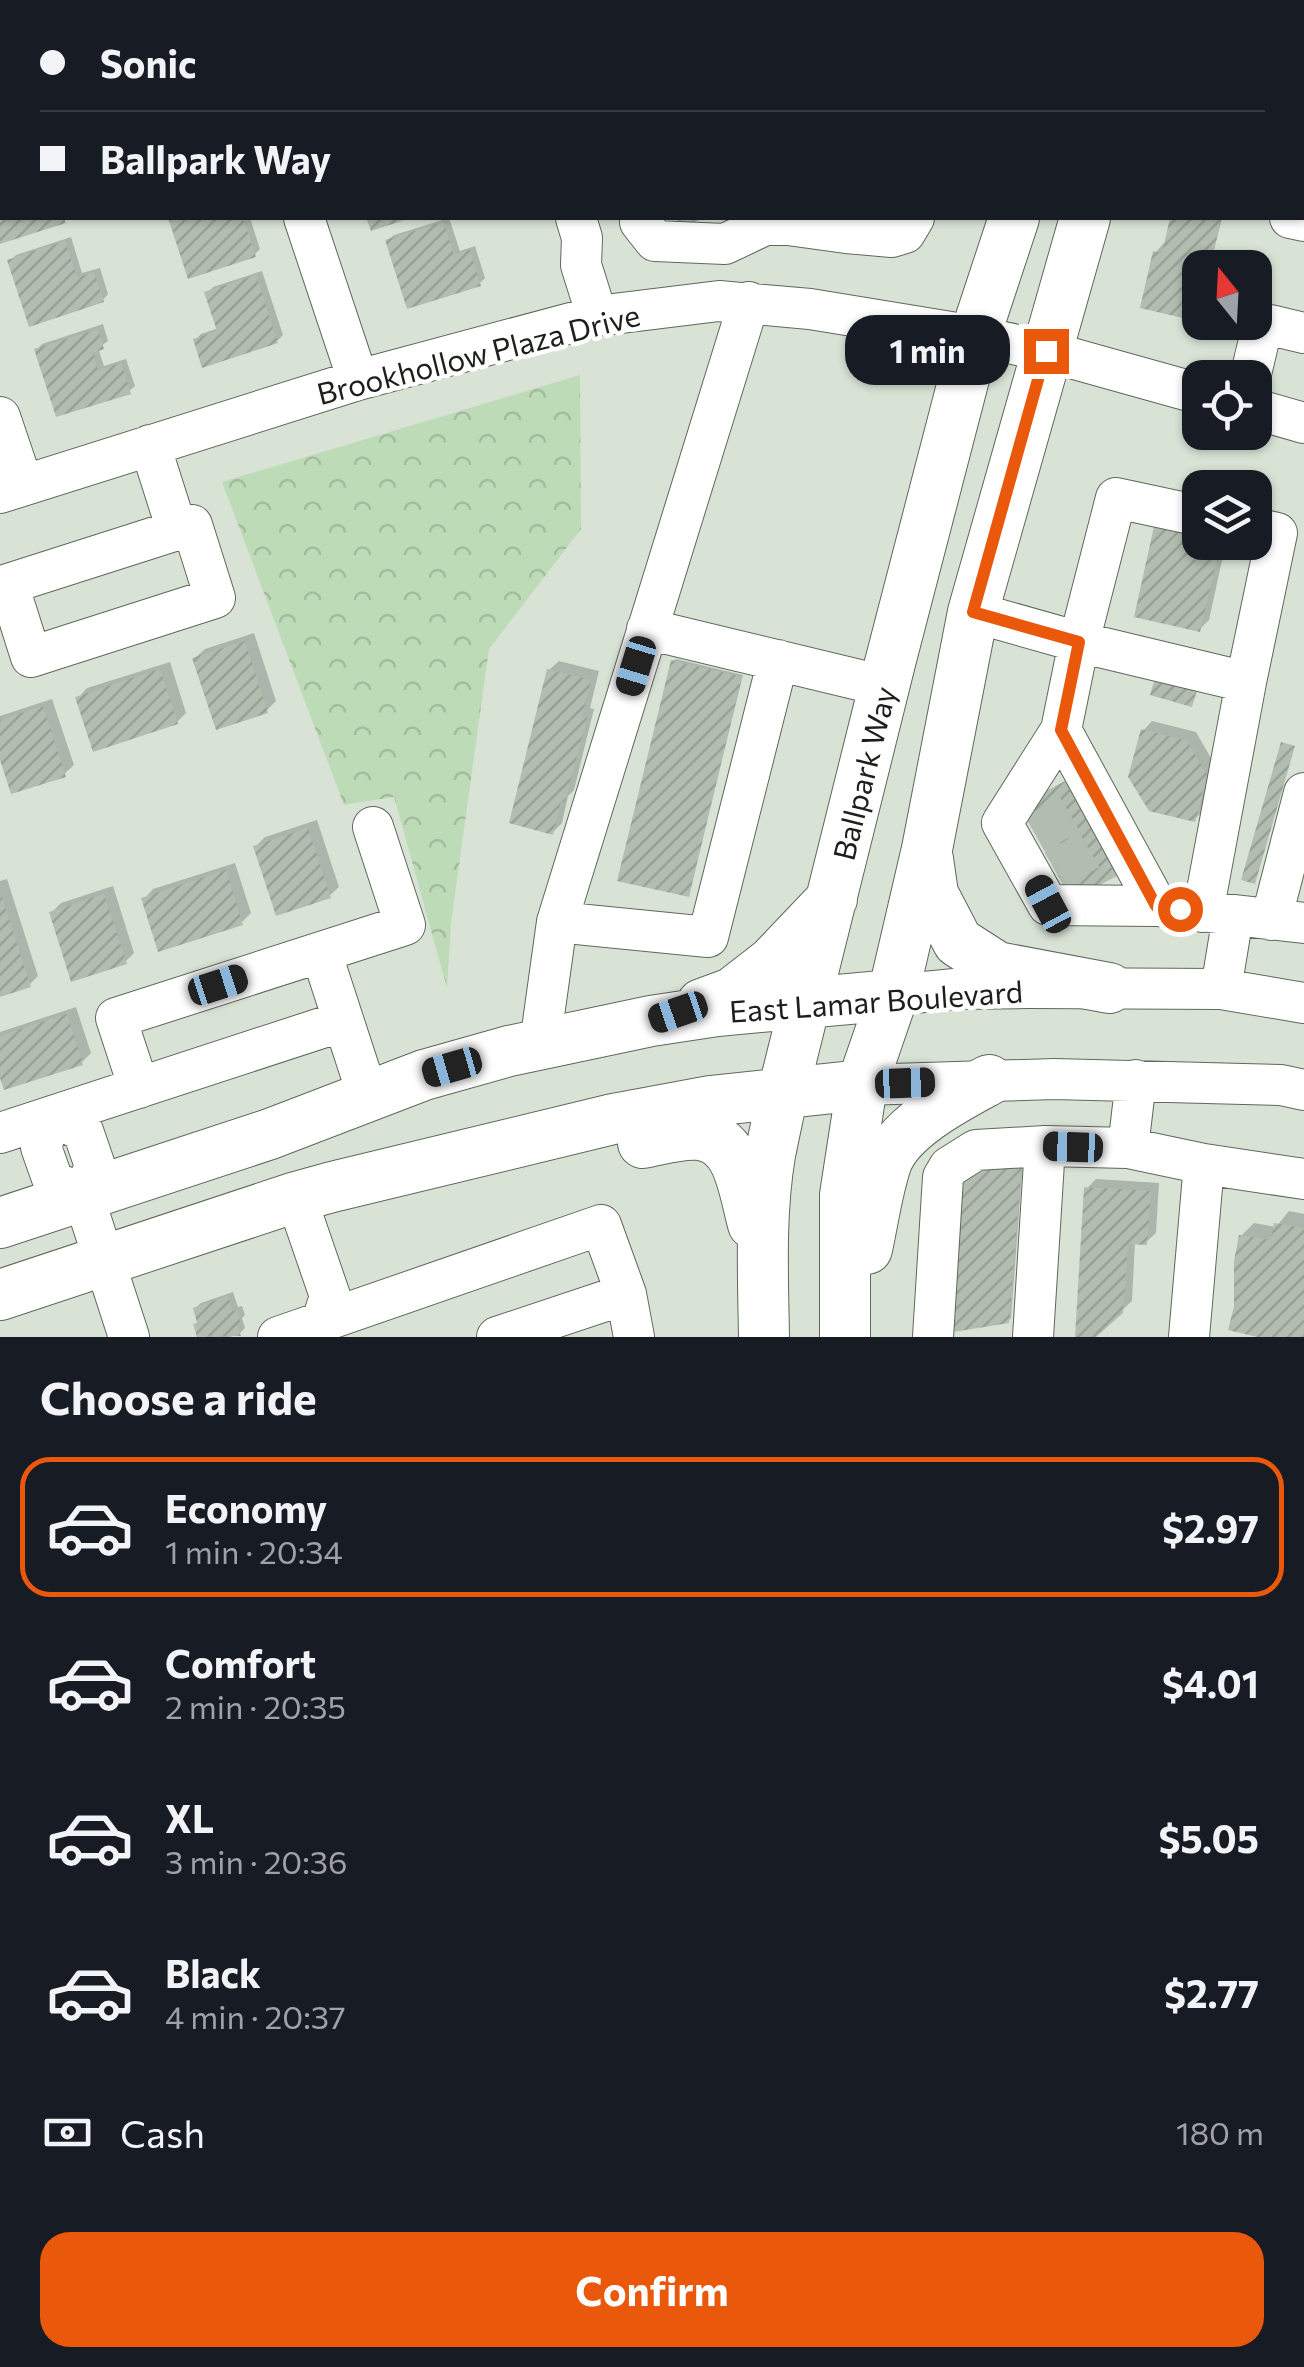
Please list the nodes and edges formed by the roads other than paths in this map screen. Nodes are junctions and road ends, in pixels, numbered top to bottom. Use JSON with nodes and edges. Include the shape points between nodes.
{"nodes":[{"id":1,"x":305,"y":220,"type":"edge"},
{"id":2,"x":548,"y":220,"type":"edge"},
{"id":3,"x":577,"y":220,"type":"edge"},
{"id":4,"x":913,"y":220,"type":"edge"},
{"id":5,"x":1013,"y":220,"type":"edge"},
{"id":6,"x":1084,"y":220,"type":"edge"},
{"id":7,"x":640,"y":222,"type":"dead end"},
{"id":8,"x":725,"y":244,"type":"junction"},
{"id":9,"x":582,"y":265,"type":"junction"},
{"id":10,"x":734,"y":301,"type":"junction"},
{"id":11,"x":597,"y":316,"type":"junction"},
{"id":12,"x":1304,"y":332,"type":"edge"},
{"id":13,"x":975,"y":336,"type":"junction"},
{"id":14,"x":1046,"y":351,"type":"junction"},
{"id":15,"x":1254,"y":360,"type":"edge"},
{"id":16,"x":358,"y":380,"type":"junction"},
{"id":17,"x":1182,"y":389,"type":"edge"},
{"id":18,"x":1272,"y":414,"type":"edge"},
{"id":19,"x":0,"y":417,"type":"edge"},
{"id":20,"x":1304,"y":423,"type":"edge"},
{"id":21,"x":150,"y":446,"type":"junction"},
{"id":22,"x":11,"y":489,"type":"edge"},
{"id":23,"x":1182,"y":512,"type":"edge"},
{"id":24,"x":1279,"y":529,"type":"edge"},
{"id":25,"x":177,"y":530,"type":"junction"},
{"id":26,"x":4,"y":586,"type":"edge"},
{"id":27,"x":973,"y":612,"type":"junction"},
{"id":28,"x":647,"y":629,"type":"junction"},
{"id":29,"x":1079,"y":642,"type":"junction"},
{"id":30,"x":778,"y":660,"type":"junction"},
{"id":31,"x":1246,"y":682,"type":"junction"},
{"id":32,"x":884,"y":686,"type":"junction"},
{"id":33,"x":1061,"y":730,"type":"junction"},
{"id":34,"x":1304,"y":793,"type":"edge"},
{"id":35,"x":373,"y":827,"type":"dead end"},
{"id":36,"x":927,"y":849,"type":"junction"},
{"id":37,"x":832,"y":899,"type":"junction"},
{"id":38,"x":1156,"y":906,"type":"junction"},
{"id":39,"x":1253,"y":918,"type":"edge"},
{"id":40,"x":557,"y":922,"type":"junction"},
{"id":41,"x":321,"y":952,"type":"junction"},
{"id":42,"x":1109,"y":988,"type":"junction"},
{"id":43,"x":1221,"y":990,"type":"junction"},
{"id":44,"x":893,"y":995,"type":"junction"},
{"id":45,"x":806,"y":1003,"type":"junction"},
{"id":46,"x":1304,"y":1004,"type":"edge"},
{"id":47,"x":344,"y":1021,"type":"junction"},
{"id":48,"x":651,"y":1021,"type":"junction"},
{"id":49,"x":540,"y":1044,"type":"junction"},
{"id":50,"x":989,"y":1080,"type":"junction"},
{"id":51,"x":1136,"y":1080,"type":"junction"},
{"id":52,"x":862,"y":1084,"type":"junction"},
{"id":53,"x":139,"y":1088,"type":"junction"},
{"id":54,"x":1304,"y":1090,"type":"edge"},
{"id":55,"x":783,"y":1092,"type":"junction"},
{"id":56,"x":368,"y":1096,"type":"junction"},
{"id":57,"x":52,"y":1116,"type":"junction"},
{"id":58,"x":0,"y":1133,"type":"edge"},
{"id":59,"x":1045,"y":1146,"type":"junction"},
{"id":60,"x":1128,"y":1148,"type":"junction"},
{"id":61,"x":476,"y":1152,"type":"junction"},
{"id":62,"x":1204,"y":1164,"type":"junction"},
{"id":63,"x":1304,"y":1179,"type":"edge"},
{"id":64,"x":83,"y":1195,"type":"junction"},
{"id":65,"x":296,"y":1196,"type":"junction"},
{"id":66,"x":0,"y":1223,"type":"edge"},
{"id":67,"x":763,"y":1258,"type":"junction"},
{"id":68,"x":104,"y":1260,"type":"junction"},
{"id":69,"x":626,"y":1294,"type":"junction"},
{"id":70,"x":0,"y":1295,"type":"edge"},
{"id":71,"x":320,"y":1329,"type":"edge"},
{"id":72,"x":129,"y":1337,"type":"edge"},
{"id":73,"x":278,"y":1337,"type":"edge"},
{"id":74,"x":497,"y":1337,"type":"edge"},
{"id":75,"x":634,"y":1337,"type":"edge"},
{"id":76,"x":764,"y":1337,"type":"edge"},
{"id":77,"x":846,"y":1337,"type":"edge"},
{"id":78,"x":933,"y":1337,"type":"edge"},
{"id":79,"x":1033,"y":1337,"type":"edge"},
{"id":80,"x":1189,"y":1337,"type":"edge"}],
"edges":[{"from":1,"to":16,"type":"street"},
{"from":2,"to":9,"type":"street"},
{"from":3,"to":9,"type":"street"},
{"from":4,"to":8,"type":"street","via":[[905,233],[892,237],[765,225]]},
{"from":5,"to":13,"type":"main road","name":"Ballpark Way"},
{"from":6,"to":14,"type":"main road"},
{"from":7,"to":8,"type":"street","via":[[655,240]]},
{"from":8,"to":10,"type":"street"},
{"from":9,"to":11,"type":"street"},
{"from":10,"to":11,"type":"street","name":"Brookhollow Plaza Drive"},
{"from":10,"to":13,"type":"street","name":"Brookhollow Plaza Drive"},
{"from":10,"to":28,"type":"street"},
{"from":11,"to":16,"type":"street","name":"Brookhollow Plaza Drive"},
{"from":12,"to":15,"type":"street","via":[[1270,324]]},
{"from":13,"to":14,"type":"street","name":"Brookhollow Plaza Drive"},
{"from":13,"to":32,"type":"main road","name":"Ballpark Way"},
{"from":14,"to":17,"type":"street","name":"Brookhollow Plaza Drive"},
{"from":14,"to":27,"type":"main road"},
{"from":16,"to":21,"type":"street","name":"Brookhollow Plaza Drive"},
{"from":18,"to":20,"type":"street"},
{"from":19,"to":22,"type":"street"},
{"from":21,"to":22,"type":"street","name":"Brookhollow Plaza Drive"},
{"from":21,"to":25,"type":"street"},
{"from":23,"to":29,"type":"street","via":[[1116,498]]},
{"from":24,"to":31,"type":"street"},
{"from":25,"to":26,"type":"street"},
{"from":25,"to":26,"type":"street","via":[[192,526],[216,598],[31,657]]},
{"from":27,"to":29,"type":"street"},
{"from":27,"to":36,"type":"main road"},
{"from":28,"to":30,"type":"street"},
{"from":28,"to":40,"type":"street"},
{"from":29,"to":31,"type":"street"},
{"from":29,"to":33,"type":"street"},
{"from":30,"to":32,"type":"street"},
{"from":30,"to":40,"type":"street","via":[[708,937]]},
{"from":31,"to":39,"type":"street"},
{"from":32,"to":37,"type":"main road","name":"Ballpark Way"},
{"from":33,"to":38,"type":"street","via":[[1108,839]]},
{"from":33,"to":38,"type":"street","via":[[1002,823],[1025,840],[1045,875],[1048,904]]},
{"from":34,"to":39,"type":"street"},
{"from":35,"to":41,"type":"street","via":[[405,925]]},
{"from":36,"to":42,"type":"main road","via":[[933,894],[958,942],[997,967]]},
{"from":36,"to":44,"type":"main road"},
{"from":37,"to":45,"type":"main road","name":"Ballpark Way"},
{"from":37,"to":48,"type":"main road","via":[[732,993]]},
{"from":38,"to":39,"type":"street"},
{"from":39,"to":43,"type":"street"},
{"from":40,"to":49,"type":"street"},
{"from":41,"to":47,"type":"street"},
{"from":41,"to":53,"type":"street","via":[[116,1018]]},
{"from":42,"to":43,"type":"street","name":"East Lamar Boulevard"},
{"from":42,"to":44,"type":"street","name":"East Lamar Boulevard"},
{"from":43,"to":46,"type":"street","name":"East Lamar Boulevard"},
{"from":44,"to":45,"type":"main road","name":"East Lamar Boulevard"},
{"from":44,"to":52,"type":"main road"},
{"from":45,"to":48,"type":"main road","name":"East Lamar Boulevard"},
{"from":45,"to":55,"type":"main road","name":"Ballpark Way"},
{"from":47,"to":53,"type":"street"},
{"from":47,"to":56,"type":"street"},
{"from":48,"to":49,"type":"main road","name":"East Lamar Boulevard"},
{"from":49,"to":56,"type":"main road","name":"East Lamar Boulevard"},
{"from":50,"to":51,"type":"street"},
{"from":50,"to":52,"type":"street"},
{"from":50,"to":77,"type":"main road","via":[[943,1105],[887,1160]]},
{"from":51,"to":54,"type":"street"},
{"from":51,"to":60,"type":"street"},
{"from":52,"to":55,"type":"main road"},
{"from":52,"to":77,"type":"main road","via":[[845,1195]]},
{"from":53,"to":57,"type":"street"},
{"from":55,"to":61,"type":"main road","via":[[614,1119]]},
{"from":55,"to":67,"type":"main road","name":"Ballpark Way","via":[[770,1156]]},
{"from":56,"to":64,"type":"main road","name":"East Lamar Boulevard"},
{"from":57,"to":58,"type":"street"},
{"from":57,"to":64,"type":"street","via":[[82,1131],[94,1166]]},
{"from":59,"to":60,"type":"street"},
{"from":59,"to":78,"type":"street","via":[[976,1150],[943,1176]]},
{"from":59,"to":79,"type":"street"},
{"from":60,"to":62,"type":"street"},
{"from":61,"to":65,"type":"main road"},
{"from":61,"to":67,"type":"main road","via":[[538,1163],[706,1136],[736,1163]]},
{"from":62,"to":63,"type":"street"},
{"from":62,"to":80,"type":"street"},
{"from":64,"to":66,"type":"main road","name":"East Lamar Boulevard"},
{"from":64,"to":68,"type":"street"},
{"from":65,"to":68,"type":"main road"},
{"from":65,"to":71,"type":"street","via":[[330,1296]]},
{"from":67,"to":76,"type":"main road","name":"Ballpark Way"},
{"from":68,"to":70,"type":"main road"},
{"from":68,"to":72,"type":"street"},
{"from":69,"to":71,"type":"street","via":[[601,1225]]},
{"from":69,"to":74,"type":"street"},
{"from":69,"to":75,"type":"street"},
{"from":71,"to":73,"type":"street"}]}
